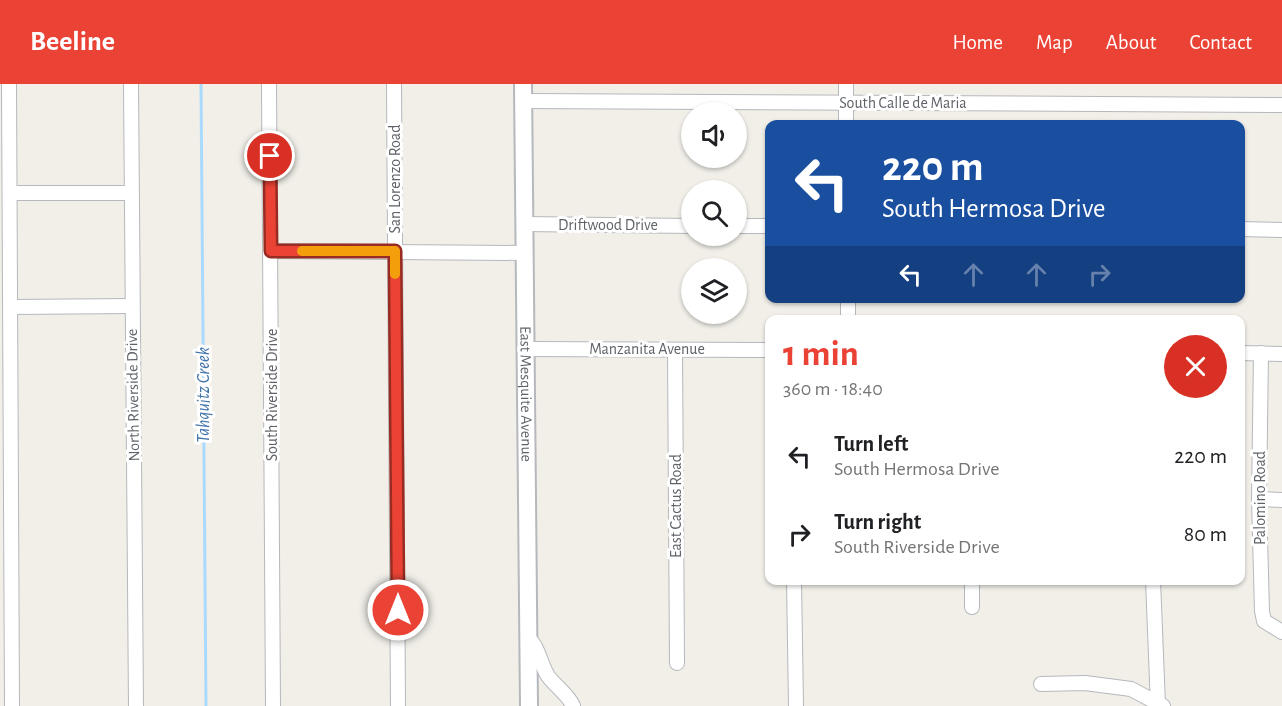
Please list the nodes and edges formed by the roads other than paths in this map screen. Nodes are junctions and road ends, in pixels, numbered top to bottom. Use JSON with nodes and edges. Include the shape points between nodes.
{"nodes":[{"id":1,"x":9,"y":84,"type":"edge"},
{"id":2,"x":131,"y":84,"type":"edge"},
{"id":3,"x":269,"y":84,"type":"edge"},
{"id":4,"x":394,"y":84,"type":"edge"},
{"id":5,"x":846,"y":84,"type":"edge"},
{"id":6,"x":524,"y":92,"type":"edge"},
{"id":7,"x":846,"y":103,"type":"junction"},
{"id":8,"x":1282,"y":105,"type":"edge"},
{"id":9,"x":846,"y":120,"type":"edge"},
{"id":10,"x":10,"y":193,"type":"junction"},
{"id":11,"x":132,"y":193,"type":"junction"},
{"id":12,"x":524,"y":224,"type":"junction"},
{"id":13,"x":681,"y":226,"type":"edge"},
{"id":14,"x":747,"y":226,"type":"edge"},
{"id":15,"x":765,"y":226,"type":"edge"},
{"id":16,"x":1245,"y":230,"type":"edge"},
{"id":17,"x":1282,"y":230,"type":"edge"},
{"id":18,"x":271,"y":251,"type":"junction"},
{"id":19,"x":395,"y":251,"type":"junction"},
{"id":20,"x":5,"y":253,"type":"edge"},
{"id":21,"x":524,"y":253,"type":"junction"},
{"id":22,"x":132,"y":306,"type":"junction"},
{"id":23,"x":10,"y":307,"type":"junction"},
{"id":24,"x":524,"y":349,"type":"junction"},
{"id":25,"x":675,"y":350,"type":"junction"},
{"id":26,"x":765,"y":350,"type":"edge"},
{"id":27,"x":1245,"y":353,"type":"edge"},
{"id":28,"x":1261,"y":353,"type":"junction"},
{"id":29,"x":1282,"y":354,"type":"edge"},
{"id":30,"x":1259,"y":500,"type":"junction"},
{"id":31,"x":1282,"y":500,"type":"edge"},
{"id":32,"x":794,"y":585,"type":"edge"},
{"id":33,"x":972,"y":585,"type":"edge"},
{"id":34,"x":1153,"y":585,"type":"edge"},
{"id":35,"x":972,"y":607,"type":"dead end"},
{"id":36,"x":1282,"y":632,"type":"edge"},
{"id":37,"x":528,"y":638,"type":"junction"},
{"id":38,"x":677,"y":663,"type":"dead end"},
{"id":39,"x":1041,"y":684,"type":"dead end"},
{"id":40,"x":12,"y":706,"type":"edge"},
{"id":41,"x":136,"y":706,"type":"edge"},
{"id":42,"x":273,"y":706,"type":"edge"},
{"id":43,"x":398,"y":706,"type":"edge"},
{"id":44,"x":529,"y":706,"type":"edge"},
{"id":45,"x":573,"y":706,"type":"edge"},
{"id":46,"x":796,"y":706,"type":"edge"},
{"id":47,"x":1160,"y":706,"type":"edge"}],
"edges":[{"from":1,"to":10,"type":"street"},
{"from":2,"to":11,"type":"street","name":"North Riverside Drive"},
{"from":3,"to":18,"type":"street","name":"South Riverside Drive"},
{"from":4,"to":19,"type":"street","name":"San Lorenzo Road"},
{"from":5,"to":7,"type":"street"},
{"from":6,"to":7,"type":"street","name":"South Calle de Maria"},
{"from":6,"to":12,"type":"street","name":"East Mesquite Avenue"},
{"from":7,"to":8,"type":"street","name":"South Calle de Maria"},
{"from":7,"to":9,"type":"street"},
{"from":10,"to":11,"type":"street"},
{"from":10,"to":20,"type":"street"},
{"from":11,"to":22,"type":"street","name":"North Riverside Drive"},
{"from":12,"to":13,"type":"street","name":"Driftwood Drive"},
{"from":12,"to":21,"type":"street","name":"East Mesquite Avenue"},
{"from":14,"to":15,"type":"street"},
{"from":16,"to":17,"type":"street"},
{"from":18,"to":19,"type":"street"},
{"from":18,"to":42,"type":"street","name":"South Riverside Drive"},
{"from":19,"to":21,"type":"street"},
{"from":19,"to":43,"type":"street","name":"San Lorenzo Road"},
{"from":20,"to":23,"type":"street"},
{"from":21,"to":24,"type":"street","name":"East Mesquite Avenue"},
{"from":22,"to":23,"type":"street"},
{"from":22,"to":41,"type":"street","name":"North Riverside Drive"},
{"from":23,"to":40,"type":"street"},
{"from":24,"to":25,"type":"street","name":"Manzanita Avenue"},
{"from":24,"to":37,"type":"street","name":"East Mesquite Avenue"},
{"from":25,"to":26,"type":"street","name":"Manzanita Avenue"},
{"from":25,"to":38,"type":"street","name":"East Cactus Road"},
{"from":27,"to":28,"type":"street"},
{"from":28,"to":29,"type":"street"},
{"from":28,"to":30,"type":"street","name":"Palomino Road"},
{"from":30,"to":31,"type":"street"},
{"from":30,"to":36,"type":"street","name":"Palomino Road","via":[[1262,611],[1264,621]]},
{"from":32,"to":46,"type":"street"},
{"from":33,"to":35,"type":"street"},
{"from":34,"to":47,"type":"street"},
{"from":37,"to":44,"type":"street","name":"East Mesquite Avenue"},
{"from":37,"to":45,"type":"street","via":[[534,643],[543,668]]},
{"from":39,"to":47,"type":"street","via":[[1084,683],[1131,689]]}]}
